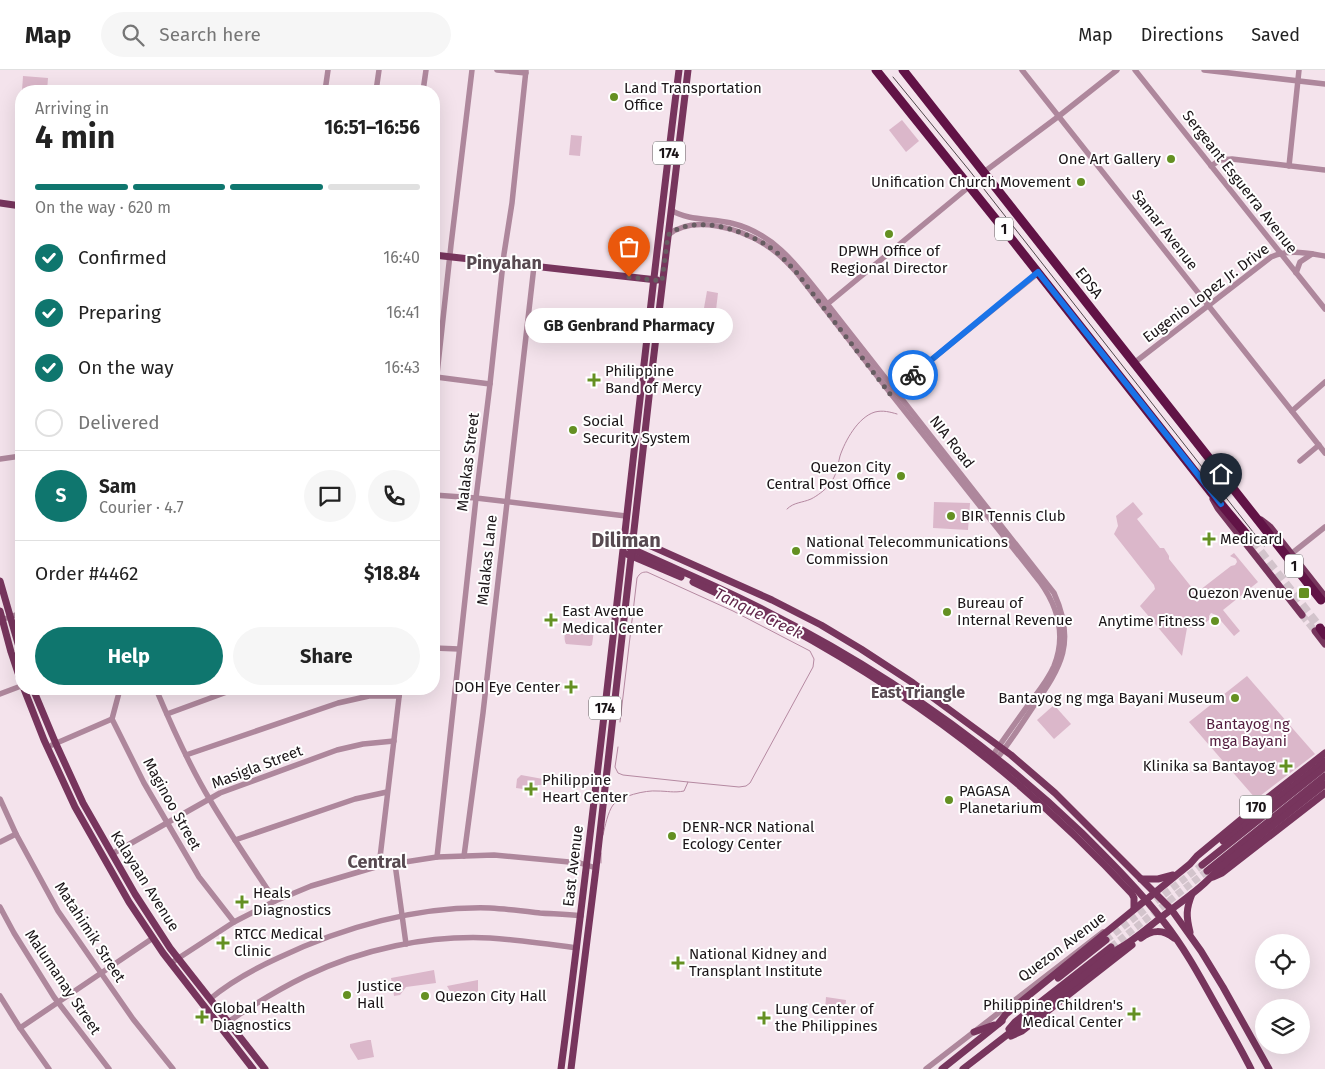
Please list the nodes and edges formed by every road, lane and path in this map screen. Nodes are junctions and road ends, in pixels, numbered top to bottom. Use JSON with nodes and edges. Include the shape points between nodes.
{"nodes":[{"id":1,"x":328,"y":70,"type":"edge"},
{"id":2,"x":378,"y":70,"type":"edge"},
{"id":3,"x":426,"y":70,"type":"edge"},
{"id":4,"x":472,"y":70,"type":"edge"},
{"id":5,"x":497,"y":70,"type":"edge"},
{"id":6,"x":679,"y":70,"type":"edge"},
{"id":7,"x":688,"y":70,"type":"edge"},
{"id":8,"x":876,"y":70,"type":"edge"},
{"id":9,"x":903,"y":70,"type":"edge"},
{"id":10,"x":1022,"y":70,"type":"edge"},
{"id":11,"x":1117,"y":70,"type":"edge"},
{"id":12,"x":1135,"y":70,"type":"edge"},
{"id":13,"x":1204,"y":70,"type":"edge"},
{"id":14,"x":1299,"y":70,"type":"edge"},
{"id":15,"x":526,"y":72,"type":"edge"},
{"id":16,"x":1298,"y":81,"type":"junction"},
{"id":17,"x":1325,"y":84,"type":"edge"},
{"id":18,"x":326,"y":85,"type":"edge"},
{"id":19,"x":377,"y":85,"type":"edge"},
{"id":20,"x":424,"y":85,"type":"edge"},
{"id":21,"x":1059,"y":116,"type":"junction"},
{"id":22,"x":1211,"y":166,"type":"junction"},
{"id":23,"x":1289,"y":166,"type":"junction"},
{"id":24,"x":1325,"y":170,"type":"edge"},
{"id":25,"x":984,"y":172,"type":"junction"},
{"id":26,"x":970,"y":186,"type":"junction"},
{"id":27,"x":0,"y":203,"type":"edge"},
{"id":28,"x":15,"y":205,"type":"edge"},
{"id":29,"x":671,"y":210,"type":"junction"},
{"id":30,"x":668,"y":235,"type":"junction"},
{"id":31,"x":1280,"y":253,"type":"junction"},
{"id":32,"x":1312,"y":254,"type":"junction"},
{"id":33,"x":440,"y":256,"type":"edge"},
{"id":34,"x":1325,"y":256,"type":"edge"},
{"id":35,"x":450,"y":257,"type":"junction"},
{"id":36,"x":504,"y":263,"type":"junction"},
{"id":37,"x":534,"y":266,"type":"junction"},
{"id":38,"x":1038,"y":272,"type":"junction"},
{"id":39,"x":1296,"y":273,"type":"junction"},
{"id":40,"x":654,"y":280,"type":"junction"},
{"id":41,"x":662,"y":281,"type":"junction"},
{"id":42,"x":825,"y":306,"type":"junction"},
{"id":43,"x":1209,"y":306,"type":"junction"},
{"id":44,"x":1325,"y":309,"type":"edge"},
{"id":45,"x":440,"y":337,"type":"edge"},
{"id":46,"x":1134,"y":363,"type":"junction"},
{"id":47,"x":440,"y":378,"type":"edge"},
{"id":48,"x":1325,"y":382,"type":"edge"},
{"id":49,"x":490,"y":384,"type":"junction"},
{"id":50,"x":892,"y":392,"type":"junction"},
{"id":51,"x":1292,"y":411,"type":"junction"},
{"id":52,"x":1319,"y":446,"type":"junction"},
{"id":53,"x":1325,"y":453,"type":"edge"},
{"id":54,"x":15,"y":457,"type":"edge"},
{"id":55,"x":0,"y":459,"type":"edge"},
{"id":56,"x":1300,"y":461,"type":"dead end"},
{"id":57,"x":1210,"y":491,"type":"junction"},
{"id":58,"x":440,"y":495,"type":"edge"},
{"id":59,"x":476,"y":498,"type":"junction"},
{"id":60,"x":506,"y":502,"type":"junction"},
{"id":61,"x":1252,"y":513,"type":"junction"},
{"id":62,"x":626,"y":516,"type":"junction"},
{"id":63,"x":1325,"y":527,"type":"edge"},
{"id":64,"x":624,"y":534,"type":"junction"},
{"id":65,"x":633,"y":538,"type":"junction"},
{"id":66,"x":1252,"y":541,"type":"tunnel mouth"},
{"id":67,"x":622,"y":548,"type":"junction"},
{"id":68,"x":631,"y":552,"type":"junction"},
{"id":69,"x":1291,"y":554,"type":"junction"},
{"id":70,"x":0,"y":582,"type":"edge"},
{"id":71,"x":734,"y":583,"type":"junction"},
{"id":72,"x":729,"y":593,"type":"junction"},
{"id":73,"x":1323,"y":599,"type":"edge"},
{"id":74,"x":1302,"y":615,"type":"tunnel mouth"},
{"id":75,"x":4,"y":616,"type":"edge"},
{"id":76,"x":1320,"y":631,"type":"tunnel mouth"},
{"id":77,"x":15,"y":641,"type":"edge"},
{"id":78,"x":1325,"y":644,"type":"edge"},
{"id":79,"x":440,"y":648,"type":"edge"},
{"id":80,"x":459,"y":649,"type":"junction"},
{"id":81,"x":15,"y":664,"type":"edge"},
{"id":82,"x":15,"y":690,"type":"edge"},
{"id":83,"x":0,"y":694,"type":"edge"},
{"id":84,"x":26,"y":695,"type":"edge"},
{"id":85,"x":36,"y":695,"type":"edge"},
{"id":86,"x":118,"y":695,"type":"edge"},
{"id":87,"x":159,"y":695,"type":"edge"},
{"id":88,"x":219,"y":695,"type":"edge"},
{"id":89,"x":376,"y":695,"type":"edge"},
{"id":90,"x":399,"y":695,"type":"edge"},
{"id":91,"x":167,"y":714,"type":"junction"},
{"id":92,"x":112,"y":719,"type":"junction"},
{"id":93,"x":394,"y":741,"type":"junction"},
{"id":94,"x":56,"y":744,"type":"junction"},
{"id":95,"x":47,"y":748,"type":"junction"},
{"id":96,"x":1001,"y":748,"type":"junction"},
{"id":97,"x":1325,"y":753,"type":"edge"},
{"id":98,"x":186,"y":755,"type":"junction"},
{"id":99,"x":993,"y":759,"type":"junction"},
{"id":100,"x":1325,"y":761,"type":"edge"},
{"id":101,"x":1325,"y":767,"type":"edge"},
{"id":102,"x":1325,"y":776,"type":"edge"},
{"id":103,"x":1325,"y":784,"type":"edge"},
{"id":104,"x":388,"y":792,"type":"junction"},
{"id":105,"x":1325,"y":793,"type":"edge"},
{"id":106,"x":0,"y":799,"type":"edge"},
{"id":107,"x":210,"y":799,"type":"junction"},
{"id":108,"x":167,"y":823,"type":"junction"},
{"id":109,"x":16,"y":834,"type":"junction"},
{"id":110,"x":235,"y":840,"type":"junction"},
{"id":111,"x":0,"y":842,"type":"edge"},
{"id":112,"x":112,"y":854,"type":"junction"},
{"id":113,"x":464,"y":856,"type":"junction"},
{"id":114,"x":437,"y":857,"type":"junction"},
{"id":115,"x":395,"y":864,"type":"junction"},
{"id":116,"x":1190,"y":864,"type":"junction"},
{"id":117,"x":588,"y":865,"type":"junction"},
{"id":118,"x":379,"y":866,"type":"junction"},
{"id":119,"x":596,"y":868,"type":"junction"},
{"id":120,"x":1178,"y":873,"type":"junction"},
{"id":121,"x":1211,"y":878,"type":"junction"},
{"id":122,"x":1141,"y":879,"type":"junction"},
{"id":123,"x":1192,"y":892,"type":"junction"},
{"id":124,"x":1154,"y":893,"type":"junction"},
{"id":125,"x":1146,"y":899,"type":"junction"},
{"id":126,"x":275,"y":900,"type":"junction"},
{"id":127,"x":0,"y":907,"type":"edge"},
{"id":128,"x":1134,"y":908,"type":"junction"},
{"id":129,"x":1171,"y":909,"type":"junction"},
{"id":130,"x":577,"y":915,"type":"junction"},
{"id":131,"x":402,"y":916,"type":"junction"},
{"id":132,"x":1161,"y":918,"type":"junction"},
{"id":133,"x":1119,"y":921,"type":"junction"},
{"id":134,"x":234,"y":922,"type":"junction"},
{"id":135,"x":1192,"y":937,"type":"junction"},
{"id":136,"x":153,"y":938,"type":"junction"},
{"id":137,"x":1179,"y":943,"type":"junction"},
{"id":138,"x":406,"y":944,"type":"junction"},
{"id":139,"x":1126,"y":945,"type":"junction"},
{"id":140,"x":577,"y":948,"type":"junction"},
{"id":141,"x":1121,"y":954,"type":"junction"},
{"id":142,"x":178,"y":958,"type":"junction"},
{"id":143,"x":171,"y":963,"type":"junction"},
{"id":144,"x":1213,"y":972,"type":"junction"},
{"id":145,"x":101,"y":973,"type":"junction"},
{"id":146,"x":1202,"y":979,"type":"junction"},
{"id":147,"x":0,"y":996,"type":"edge"},
{"id":148,"x":210,"y":999,"type":"junction"},
{"id":149,"x":58,"y":1002,"type":"junction"},
{"id":150,"x":998,"y":1014,"type":"junction"},
{"id":151,"x":228,"y":1022,"type":"junction"},
{"id":152,"x":999,"y":1023,"type":"junction"},
{"id":153,"x":20,"y":1028,"type":"junction"},
{"id":154,"x":974,"y":1032,"type":"junction"},
{"id":155,"x":997,"y":1043,"type":"junction"},
{"id":156,"x":259,"y":1068,"type":"edge"},
{"id":157,"x":49,"y":1069,"type":"edge"},
{"id":158,"x":108,"y":1069,"type":"edge"},
{"id":159,"x":173,"y":1069,"type":"edge"},
{"id":160,"x":561,"y":1069,"type":"edge"},
{"id":161,"x":571,"y":1069,"type":"edge"},
{"id":162,"x":926,"y":1069,"type":"edge"},
{"id":163,"x":942,"y":1069,"type":"edge"},
{"id":164,"x":963,"y":1069,"type":"edge"},
{"id":165,"x":1251,"y":1069,"type":"edge"},
{"id":166,"x":1269,"y":1069,"type":"edge"}],
"edges":[{"from":1,"to":18,"type":"street"},
{"from":2,"to":19,"type":"street"},
{"from":3,"to":20,"type":"street"},
{"from":4,"to":35,"type":"street"},
{"from":5,"to":15,"type":"street"},
{"from":6,"to":40,"type":"main road","name":"East Avenue","number":"174"},
{"from":7,"to":29,"type":"main road","name":"East Avenue","number":"174"},
{"from":8,"to":26,"type":"highway","number":"1"},
{"from":9,"to":25,"type":"highway","name":"EDSA","number":"1"},
{"from":10,"to":21,"type":"street","name":"Samar Avenue"},
{"from":11,"to":21,"type":"street"},
{"from":12,"to":22,"type":"street","name":"Sergeant Esguerra Avenue"},
{"from":13,"to":16,"type":"street"},
{"from":14,"to":16,"type":"street"},
{"from":15,"to":36,"type":"street","name":"Malakas Street"},
{"from":16,"to":17,"type":"street"},
{"from":16,"to":23,"type":"street"},
{"from":21,"to":25,"type":"street"},
{"from":21,"to":43,"type":"street","name":"Samar Avenue"},
{"from":22,"to":23,"type":"street","via":[[1220,160]]},
{"from":22,"to":31,"type":"street","name":"Sergeant Esguerra Avenue"},
{"from":23,"to":24,"type":"street"},
{"from":25,"to":46,"type":"highway","name":"EDSA","number":"1"},
{"from":26,"to":38,"type":"highway","number":"1"},
{"from":26,"to":42,"type":"street"},
{"from":27,"to":28,"type":"main road"},
{"from":29,"to":30,"type":"main road","name":"East Avenue","number":"174"},
{"from":29,"to":42,"type":"street","name":"NIA Road","via":[[684,216],[733,223],[770,241],[790,258]]},
{"from":30,"to":41,"type":"main road","name":"East Avenue","number":"174"},
{"from":30,"to":42,"type":"street","name":"NIA Road","via":[[694,224],[734,230],[749,236],[767,245],[787,262]]},
{"from":31,"to":32,"type":"street","name":"Eugenio Lopez Jr. Drive"},
{"from":31,"to":39,"type":"street","name":"Sergeant Esguerra Avenue"},
{"from":31,"to":43,"type":"street","name":"Eugenio Lopez Jr. Drive"},
{"from":32,"to":34,"type":"street","name":"Eugenio Lopez Jr. Drive"},
{"from":32,"to":39,"type":"street","via":[[1300,262]]},
{"from":33,"to":35,"type":"main road"},
{"from":35,"to":36,"type":"main road"},
{"from":35,"to":45,"type":"street"},
{"from":36,"to":37,"type":"main road"},
{"from":36,"to":49,"type":"street","name":"Malakas Street"},
{"from":37,"to":40,"type":"main road"},
{"from":37,"to":60,"type":"street","name":"Malakas Lane"},
{"from":38,"to":50,"type":"street"},
{"from":38,"to":57,"type":"highway","number":"1"},
{"from":39,"to":44,"type":"street","name":"Sergeant Esguerra Avenue"},
{"from":40,"to":41,"type":"main road"},
{"from":40,"to":62,"type":"main road","name":"East Avenue","number":"174"},
{"from":41,"to":65,"type":"main road","name":"East Avenue","number":"174"},
{"from":42,"to":50,"type":"street","name":"NIA Road"},
{"from":43,"to":46,"type":"street","name":"Eugenio Lopez Jr. Drive"},
{"from":43,"to":51,"type":"street","name":"Samar Avenue"},
{"from":46,"to":61,"type":"highway","name":"EDSA","number":"1"},
{"from":47,"to":49,"type":"street"},
{"from":48,"to":51,"type":"street"},
{"from":49,"to":59,"type":"street","name":"Malakas Street"},
{"from":50,"to":96,"type":"street","name":"NIA Road","via":[[1040,582],[1055,607],[1060,636],[1055,664]]},
{"from":51,"to":52,"type":"street","name":"Samar Avenue"},
{"from":52,"to":53,"type":"street","name":"Samar Avenue"},
{"from":52,"to":56,"type":"street"},
{"from":54,"to":55,"type":"street"},
{"from":57,"to":66,"type":"highway","number":"1"},
{"from":57,"to":74,"type":"main road","number":"1","via":[[1218,508]]},
{"from":58,"to":59,"type":"street"},
{"from":59,"to":60,"type":"street"},
{"from":59,"to":80,"type":"street","name":"Malakas Street"},
{"from":60,"to":62,"type":"street"},
{"from":60,"to":113,"type":"street","name":"Malakas Lane"},
{"from":61,"to":69,"type":"main road","name":"EDSA","number":"1","via":[[1270,526]]},
{"from":61,"to":73,"type":"highway","name":"EDSA","number":"1"},
{"from":62,"to":64,"type":"main road","name":"East Avenue","number":"174"},
{"from":63,"to":69,"type":"street"},
{"from":64,"to":65,"type":"main road"},
{"from":64,"to":67,"type":"main road","name":"East Avenue","number":"174"},
{"from":65,"to":68,"type":"main road","name":"East Avenue","number":"174"},
{"from":65,"to":71,"type":"main road"},
{"from":67,"to":68,"type":"main road"},
{"from":67,"to":117,"type":"main road","name":"East Avenue","number":"174"},
{"from":68,"to":72,"type":"main road"},
{"from":68,"to":99,"type":"main road","via":[[811,640],[888,687]]},
{"from":68,"to":119,"type":"main road","name":"East Avenue","number":"174"},
{"from":69,"to":73,"type":"main road","name":"EDSA","number":"1"},
{"from":70,"to":75,"type":"main road"},
{"from":71,"to":72,"type":"main road"},
{"from":71,"to":96,"type":"main road","via":[[787,607],[861,649]]},
{"from":72,"to":99,"type":"main road","via":[[766,610],[892,682],[932,709]]},
{"from":75,"to":77,"type":"main road"},
{"from":75,"to":81,"type":"main road"},
{"from":76,"to":78,"type":"main road"},
{"from":79,"to":80,"type":"street"},
{"from":80,"to":114,"type":"street","name":"Malakas Street"},
{"from":82,"to":83,"type":"street"},
{"from":84,"to":95,"type":"main road","name":"Kalayaan Avenue"},
{"from":85,"to":94,"type":"main road","name":"Kalayaan Avenue"},
{"from":86,"to":92,"type":"street"},
{"from":87,"to":91,"type":"street"},
{"from":88,"to":91,"type":"street"},
{"from":89,"to":98,"type":"street","via":[[338,703]]},
{"from":90,"to":93,"type":"street"},
{"from":91,"to":98,"type":"street"},
{"from":92,"to":94,"type":"street"},
{"from":92,"to":108,"type":"street","name":"Maginoo Street"},
{"from":93,"to":104,"type":"street"},
{"from":93,"to":107,"type":"street","name":"Masigla Street","via":[[337,750]]},
{"from":94,"to":95,"type":"street"},
{"from":94,"to":112,"type":"main road","name":"Kalayaan Avenue","via":[[83,803]]},
{"from":95,"to":136,"type":"main road","name":"Kalayaan Avenue","via":[[94,841]]},
{"from":96,"to":99,"type":"street","name":"NIA Road"},
{"from":96,"to":122,"type":"main road","via":[[1055,793]]},
{"from":97,"to":116,"type":"main road","name":"Quezon Avenue","number":"170"},
{"from":98,"to":107,"type":"street"},
{"from":99,"to":125,"type":"main road","via":[[1048,801]]},
{"from":99,"to":128,"type":"main road","via":[[1132,894]]},
{"from":100,"to":116,"type":"main road","name":"Quezon Avenue","number":"170"},
{"from":101,"to":102,"type":"main road","number":"170","via":[[1204,868]]},
{"from":103,"to":121,"type":"main road","name":"Quezon Avenue","number":"170","via":[[1219,868]]},
{"from":104,"to":110,"type":"street","via":[[355,799]]},
{"from":104,"to":118,"type":"street"},
{"from":105,"to":121,"type":"main road","name":"Quezon Avenue","number":"170","via":[[1222,873]]},
{"from":106,"to":109,"type":"street","name":"Matahimik Street"},
{"from":107,"to":108,"type":"street","name":"Masigla Street"},
{"from":107,"to":110,"type":"street"},
{"from":108,"to":112,"type":"street","name":"Masigla Street"},
{"from":108,"to":134,"type":"street","name":"Maginoo Street","via":[[199,878]]},
{"from":109,"to":111,"type":"street"},
{"from":109,"to":145,"type":"street","name":"Matahimik Street","via":[[58,911]]},
{"from":110,"to":126,"type":"street"},
{"from":112,"to":142,"type":"main road","name":"Kalayaan Avenue"},
{"from":113,"to":114,"type":"street"},
{"from":113,"to":117,"type":"street","via":[[509,856]]},
{"from":114,"to":115,"type":"street"},
{"from":115,"to":118,"type":"street"},
{"from":115,"to":131,"type":"street"},
{"from":116,"to":120,"type":"main road","name":"Quezon Avenue","number":"170"},
{"from":117,"to":119,"type":"street"},
{"from":117,"to":130,"type":"main road","name":"East Avenue","number":"174"},
{"from":118,"to":126,"type":"street"},
{"from":119,"to":161,"type":"main road","name":"East Avenue","number":"174"},
{"from":120,"to":122,"type":"main road","via":[[1158,879]]},
{"from":120,"to":124,"type":"main road","name":"Quezon Avenue","number":"170"},
{"from":121,"to":123,"type":"main road","name":"Quezon Avenue","number":"170"},
{"from":122,"to":124,"type":"main road"},
{"from":123,"to":129,"type":"main road","name":"Quezon Avenue","number":"170"},
{"from":123,"to":135,"type":"main road","via":[[1186,914]]},
{"from":124,"to":125,"type":"main road","name":"Quezon Avenue","number":"170"},
{"from":124,"to":129,"type":"main road"},
{"from":125,"to":128,"type":"main road","name":"Quezon Avenue","number":"170"},
{"from":125,"to":132,"type":"main road"},
{"from":126,"to":134,"type":"street"},
{"from":127,"to":149,"type":"street","name":"Malumanay Street"},
{"from":128,"to":133,"type":"main road","name":"Quezon Avenue","number":"170"},
{"from":129,"to":132,"type":"main road","name":"Quezon Avenue","number":"170"},
{"from":129,"to":135,"type":"main road"},
{"from":130,"to":131,"type":"street","via":[[491,908]]},
{"from":130,"to":140,"type":"main road","name":"East Avenue","number":"174"},
{"from":131,"to":138,"type":"street"},
{"from":131,"to":148,"type":"street","via":[[330,936],[294,950],[243,976]]},
{"from":132,"to":137,"type":"main road"},
{"from":132,"to":139,"type":"main road","name":"Quezon Avenue","number":"170"},
{"from":133,"to":150,"type":"street","name":"Quezon Avenue","number":"170"},
{"from":133,"to":152,"type":"main road","name":"Quezon Avenue","number":"170"},
{"from":134,"to":142,"type":"street"},
{"from":135,"to":144,"type":"main road"},
{"from":136,"to":143,"type":"main road","name":"Kalayaan Avenue"},
{"from":136,"to":145,"type":"street"},
{"from":137,"to":141,"type":"main road","via":[[1167,933],[1155,932],[1144,936]]},
{"from":137,"to":146,"type":"main road"},
{"from":138,"to":140,"type":"street","via":[[490,938]]},
{"from":138,"to":151,"type":"street","via":[[359,956],[306,976]]},
{"from":139,"to":141,"type":"main road","name":"Quezon Avenue","number":"170"},
{"from":139,"to":155,"type":"main road","name":"Quezon Avenue","number":"170"},
{"from":140,"to":160,"type":"main road","name":"East Avenue","number":"174"},
{"from":141,"to":155,"type":"main road","name":"Quezon Avenue","number":"170","via":[[1022,1031]]},
{"from":142,"to":143,"type":"street"},
{"from":142,"to":148,"type":"main road","name":"Kalayaan Avenue"},
{"from":143,"to":156,"type":"main road","name":"Kalayaan Avenue"},
{"from":144,"to":146,"type":"main road"},
{"from":144,"to":166,"type":"main road"},
{"from":145,"to":149,"type":"street"},
{"from":145,"to":159,"type":"street","name":"Matahimik Street"},
{"from":146,"to":165,"type":"main road"},
{"from":147,"to":153,"type":"street"},
{"from":148,"to":151,"type":"main road","name":"Kalayaan Avenue"},
{"from":149,"to":153,"type":"street"},
{"from":149,"to":158,"type":"street","name":"Malumanay Street"},
{"from":150,"to":152,"type":"main road"},
{"from":150,"to":154,"type":"street","name":"Quezon Avenue","number":"170"},
{"from":151,"to":156,"type":"main road","name":"Kalayaan Avenue"},
{"from":152,"to":154,"type":"main road"},
{"from":152,"to":155,"type":"main road","name":"Quezon Avenue","number":"170","via":[[1109,943],[1016,1022]]},
{"from":152,"to":163,"type":"main road","name":"Quezon Avenue","number":"170"},
{"from":153,"to":157,"type":"street"},
{"from":154,"to":162,"type":"street","name":"Quezon Avenue","number":"170"},
{"from":155,"to":164,"type":"main road","name":"Quezon Avenue","number":"170"}]}
